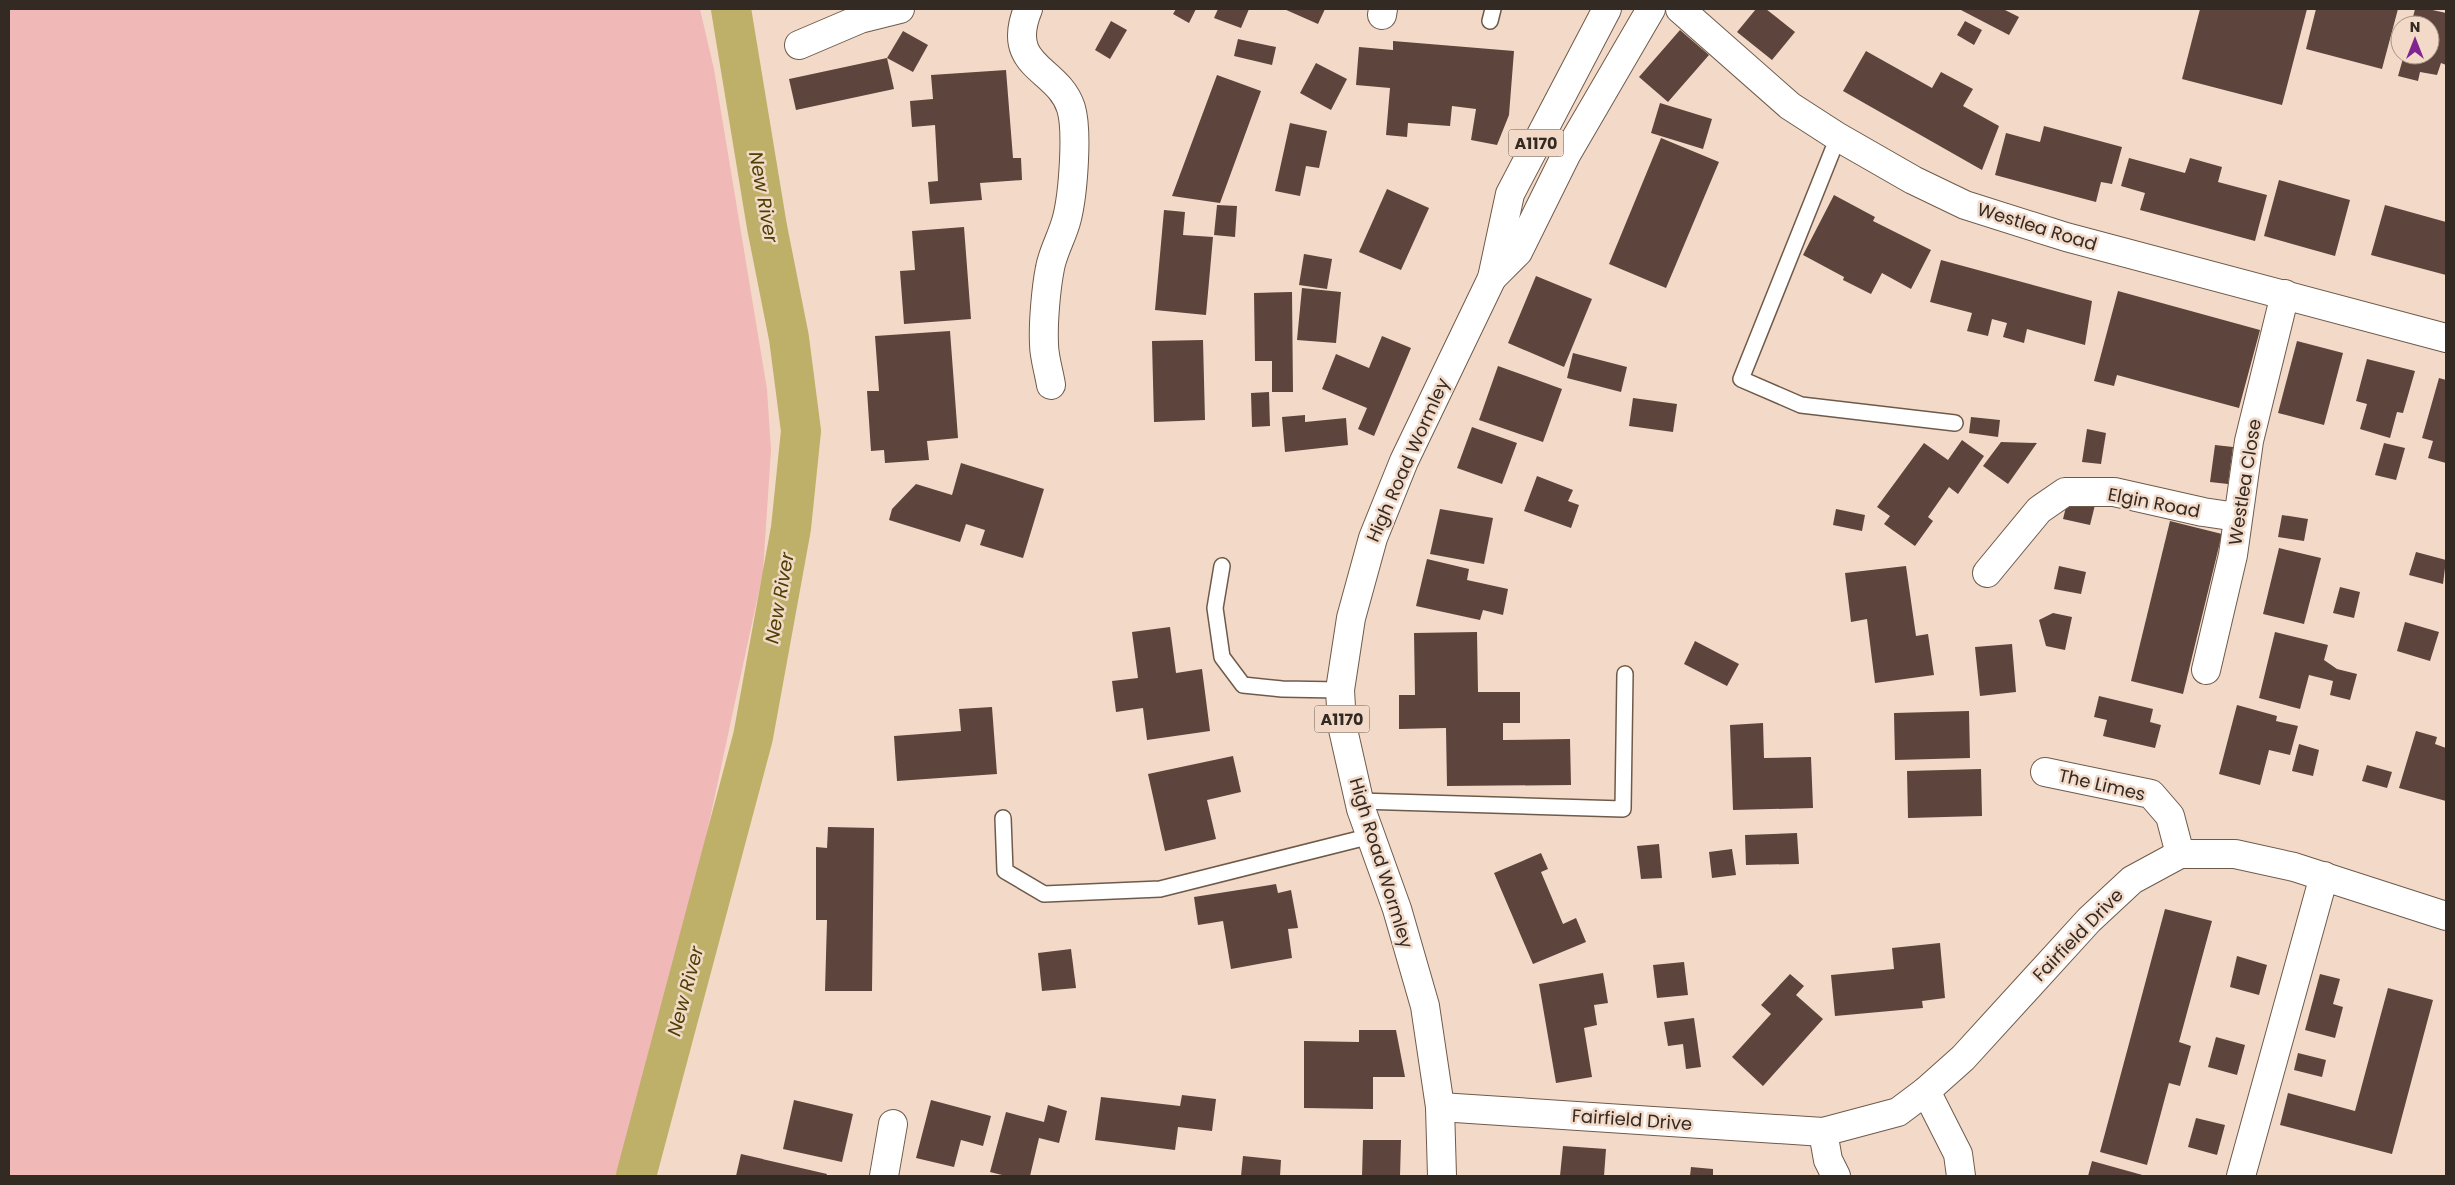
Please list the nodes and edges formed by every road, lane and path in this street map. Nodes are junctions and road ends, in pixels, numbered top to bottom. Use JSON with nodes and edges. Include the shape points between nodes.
{"nodes":[{"id":1,"x":900,"y":9,"type":"edge"},
{"id":2,"x":1028,"y":9,"type":"edge"},
{"id":3,"x":1635,"y":9,"type":"edge"},
{"id":4,"x":1651,"y":9,"type":"edge"},
{"id":5,"x":1680,"y":9,"type":"edge"},
{"id":6,"x":1599,"y":11,"type":"edge"},
{"id":7,"x":799,"y":46,"type":"dead end"},
{"id":8,"x":1838,"y":137,"type":"junction"},
{"id":9,"x":1492,"y":278,"type":"junction"},
{"id":10,"x":2285,"y":294,"type":"junction"},
{"id":11,"x":2446,"y":338,"type":"edge"},
{"id":12,"x":1051,"y":385,"type":"dead end"},
{"id":13,"x":1955,"y":423,"type":"dead end"},
{"id":14,"x":2237,"y":517,"type":"junction"},
{"id":15,"x":1222,"y":566,"type":"dead end"},
{"id":16,"x":1987,"y":573,"type":"dead end"},
{"id":17,"x":2206,"y":670,"type":"dead end"},
{"id":18,"x":1625,"y":674,"type":"dead end"},
{"id":19,"x":1340,"y":690,"type":"junction"},
{"id":20,"x":2045,"y":772,"type":"dead end"},
{"id":21,"x":1360,"y":800,"type":"junction"},
{"id":22,"x":1003,"y":818,"type":"dead end"},
{"id":23,"x":1370,"y":836,"type":"junction"},
{"id":24,"x":2180,"y":854,"type":"junction"},
{"id":25,"x":2324,"y":876,"type":"junction"},
{"id":26,"x":2446,"y":916,"type":"edge"},
{"id":27,"x":1926,"y":1091,"type":"junction"},
{"id":28,"x":1440,"y":1107,"type":"junction"},
{"id":29,"x":893,"y":1124,"type":"dead end"},
{"id":30,"x":1823,"y":1132,"type":"junction"},
{"id":31,"x":884,"y":1176,"type":"edge"},
{"id":32,"x":1442,"y":1176,"type":"edge"},
{"id":33,"x":1836,"y":1176,"type":"edge"},
{"id":34,"x":1962,"y":1176,"type":"edge"},
{"id":35,"x":2241,"y":1176,"type":"edge"}],
"edges":[{"from":1,"to":7,"type":"street","via":[[860,19]]},
{"from":2,"to":12,"type":"street","via":[[1023,28],[1024,47],[1032,63],[1065,97],[1074,126],[1067,217],[1049,277],[1044,345]]},
{"from":3,"to":6,"type":"street","via":[[1621,18]]},
{"from":4,"to":9,"type":"street","name":"High Road Wormley","via":[[1566,155],[1518,252]]},
{"from":5,"to":8,"type":"street","name":"Westlea Road","via":[[1790,106]]},
{"from":6,"to":9,"type":"street","name":"High Road Wormley","number":"A1170","via":[[1510,194]]},
{"from":8,"to":10,"type":"street","name":"Westlea Road","via":[[1913,180],[1965,205],[2066,237]]},
{"from":8,"to":13,"type":"lane","via":[[1741,379],[1801,404]]},
{"from":9,"to":19,"type":"street","name":"High Road Wormley","number":"A1170","via":[[1404,461],[1372,538],[1351,618]]},
{"from":10,"to":11,"type":"street","name":"Westlea Road"},
{"from":10,"to":14,"type":"street","name":"Westlea Close","via":[[2249,441]]},
{"from":14,"to":16,"type":"street","name":"Elgin Road","via":[[2114,492],[2065,492],[2039,510]]},
{"from":14,"to":17,"type":"street","name":"Westlea Close","via":[[2234,555]]},
{"from":15,"to":19,"type":"lane","via":[[1215,608],[1222,657],[1243,685]]},
{"from":18,"to":21,"type":"lane","via":[[1623,809]]},
{"from":19,"to":21,"type":"street","name":"High Road Wormley","number":"A1170","via":[[1342,725]]},
{"from":20,"to":24,"type":"street","name":"The Limes","via":[[2151,794],[2170,816]]},
{"from":21,"to":23,"type":"street","name":"High Road Wormley","number":"A1170"},
{"from":22,"to":23,"type":"lane","via":[[1005,871],[1044,894],[1160,889]]},
{"from":23,"to":28,"type":"street","name":"High Road Wormley","number":"A1170","via":[[1397,909],[1425,1006]]},
{"from":24,"to":25,"type":"street","name":"Fairfield Drive","via":[[2235,854]]},
{"from":24,"to":27,"type":"street","name":"Fairfield Drive","via":[[2132,880],[2089,920],[1964,1058]]},
{"from":25,"to":26,"type":"street","name":"Fairfield Drive"},
{"from":25,"to":35,"type":"street"},
{"from":27,"to":30,"type":"street","name":"Fairfield Drive","via":[[1898,1112]]},
{"from":27,"to":34,"type":"street","via":[[1958,1154]]},
{"from":28,"to":30,"type":"street","name":"Fairfield Drive"},
{"from":28,"to":32,"type":"street","name":"High Road Wormley","number":"A1170"},
{"from":29,"to":31,"type":"street"},
{"from":30,"to":33,"type":"street","via":[[1828,1160]]}]}
